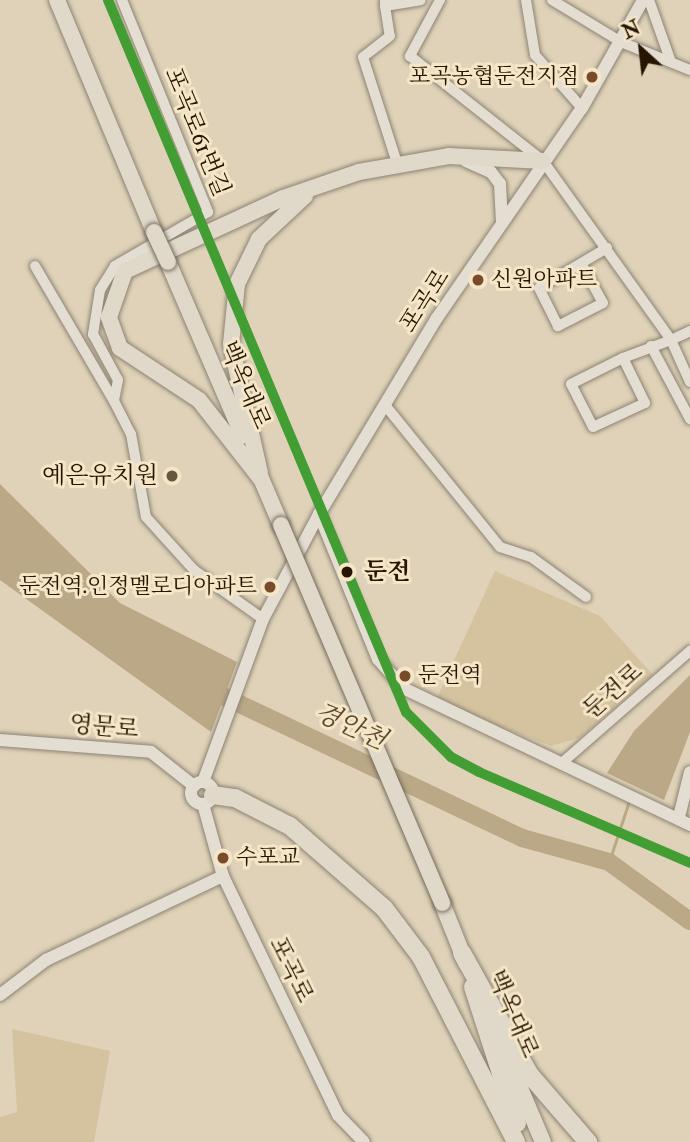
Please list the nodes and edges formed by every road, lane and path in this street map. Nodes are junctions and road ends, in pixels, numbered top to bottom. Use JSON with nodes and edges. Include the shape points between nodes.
{"nodes":[{"id":1,"x":57,"y":0,"type":"edge"},
{"id":2,"x":122,"y":0,"type":"edge"},
{"id":3,"x":421,"y":0,"type":"edge"},
{"id":4,"x":440,"y":0,"type":"edge"},
{"id":5,"x":526,"y":0,"type":"edge"},
{"id":6,"x":552,"y":0,"type":"edge"},
{"id":7,"x":643,"y":0,"type":"edge"},
{"id":8,"x":649,"y":0,"type":"edge"},
{"id":9,"x":385,"y":3,"type":"edge"},
{"id":10,"x":621,"y":42,"type":"junction"},
{"id":11,"x":671,"y":62,"type":"junction"},
{"id":12,"x":690,"y":70,"type":"edge"},
{"id":13,"x":582,"y":108,"type":"junction"},
{"id":14,"x":449,"y":156,"type":"junction"},
{"id":15,"x":543,"y":161,"type":"junction"},
{"id":16,"x":397,"y":163,"type":"junction"},
{"id":17,"x":330,"y":180,"type":"junction"},
{"id":18,"x":500,"y":227,"type":"junction"},
{"id":19,"x":607,"y":247,"type":"junction"},
{"id":20,"x":582,"y":265,"type":"junction"},
{"id":21,"x":36,"y":266,"type":"dead end"},
{"id":22,"x":690,"y":331,"type":"edge"},
{"id":23,"x":671,"y":340,"type":"junction"},
{"id":24,"x":651,"y":346,"type":"junction"},
{"id":25,"x":624,"y":358,"type":"junction"},
{"id":26,"x":685,"y":362,"type":"edge"},
{"id":27,"x":690,"y":382,"type":"edge"},
{"id":28,"x":114,"y":401,"type":"junction"},
{"id":29,"x":385,"y":405,"type":"junction"},
{"id":30,"x":690,"y":419,"type":"edge"},
{"id":31,"x":261,"y":479,"type":"junction"},
{"id":32,"x":319,"y":514,"type":"junction"},
{"id":33,"x":586,"y":597,"type":"dead end"},
{"id":34,"x":263,"y":619,"type":"junction"},
{"id":35,"x":690,"y":651,"type":"edge"},
{"id":36,"x":0,"y":740,"type":"edge"},
{"id":37,"x":563,"y":762,"type":"junction"},
{"id":38,"x":690,"y":772,"type":"edge"},
{"id":39,"x":203,"y":792,"type":"junction"},
{"id":40,"x":685,"y":821,"type":"edge"},
{"id":41,"x":223,"y":876,"type":"junction"},
{"id":42,"x":462,"y":953,"type":"junction"},
{"id":43,"x":0,"y":995,"type":"edge"},
{"id":44,"x":363,"y":1142,"type":"edge"},
{"id":45,"x":516,"y":1142,"type":"edge"},
{"id":46,"x":524,"y":1142,"type":"edge"},
{"id":47,"x":543,"y":1142,"type":"edge"},
{"id":48,"x":587,"y":1142,"type":"edge"}],
"edges":[{"from":1,"to":31,"type":"main road","name":"백옥대로","bridge":true},
{"from":2,"to":28,"type":"street","name":"포곡로61번길","via":[[208,212],[128,256],[100,290],[93,334],[118,380]]},
{"from":3,"to":9,"type":"street"},
{"from":4,"to":15,"type":"street","via":[[410,56]]},
{"from":5,"to":13,"type":"street","via":[[536,55]]},
{"from":6,"to":10,"type":"street"},
{"from":7,"to":10,"type":"street","name":"포곡로"},
{"from":8,"to":11,"type":"street"},
{"from":9,"to":16,"type":"street","via":[[390,36],[363,58]]},
{"from":10,"to":11,"type":"street"},
{"from":10,"to":13,"type":"street","name":"포곡로"},
{"from":11,"to":12,"type":"street"},
{"from":13,"to":15,"type":"street","name":"포곡로"},
{"from":14,"to":15,"type":"main road"},
{"from":14,"to":16,"type":"main road"},
{"from":14,"to":18,"type":"street","via":[[478,164],[496,178],[506,200]]},
{"from":15,"to":18,"type":"street","name":"포곡로"},
{"from":15,"to":19,"type":"street"},
{"from":16,"to":17,"type":"main road"},
{"from":17,"to":31,"type":"main road","via":[[273,222],[237,284],[231,344]]},
{"from":17,"to":31,"type":"main road","via":[[138,261],[110,298],[108,317],[120,348],[199,400]]},
{"from":18,"to":29,"type":"street","name":"포곡로"},
{"from":19,"to":20,"type":"street"},
{"from":19,"to":23,"type":"street"},
{"from":20,"to":20,"type":"street","via":[[539,288],[558,326],[603,303]]},
{"from":21,"to":28,"type":"street"},
{"from":22,"to":23,"type":"street"},
{"from":23,"to":24,"type":"street"},
{"from":23,"to":26,"type":"street"},
{"from":24,"to":25,"type":"street"},
{"from":24,"to":30,"type":"street"},
{"from":25,"to":25,"type":"street","via":[[571,384],[593,427],[645,403]]},
{"from":26,"to":27,"type":"street"},
{"from":28,"to":34,"type":"street","name":"포곡로61번길","via":[[131,434],[139,495],[152,527],[194,570]]},
{"from":29,"to":32,"type":"street","name":"포곡로"},
{"from":29,"to":33,"type":"street","via":[[500,547],[531,557]]},
{"from":31,"to":42,"type":"main road","name":"백옥대로","bridge":true},
{"from":32,"to":34,"type":"street","name":"포곡로"},
{"from":32,"to":37,"type":"street","via":[[378,659],[397,682],[434,708]]},
{"from":34,"to":39,"type":"street","name":"포곡로","via":[[209,757]]},
{"from":35,"to":37,"type":"street","name":"둔전로"},
{"from":36,"to":39,"type":"street","name":"영문로","via":[[151,752]]},
{"from":37,"to":40,"type":"street"},
{"from":38,"to":40,"type":"street"},
{"from":39,"to":41,"type":"street","name":"포곡로"},
{"from":39,"to":45,"type":"highway","via":[[235,798],[290,826],[384,908],[421,957]]},
{"from":41,"to":43,"type":"street","via":[[46,960]]},
{"from":41,"to":44,"type":"street","name":"포곡로","via":[[338,1115]]},
{"from":42,"to":46,"type":"highway"},
{"from":42,"to":47,"type":"main road","name":"백옥대로"},
{"from":42,"to":48,"type":"highway","via":[[530,1075]]}]}
